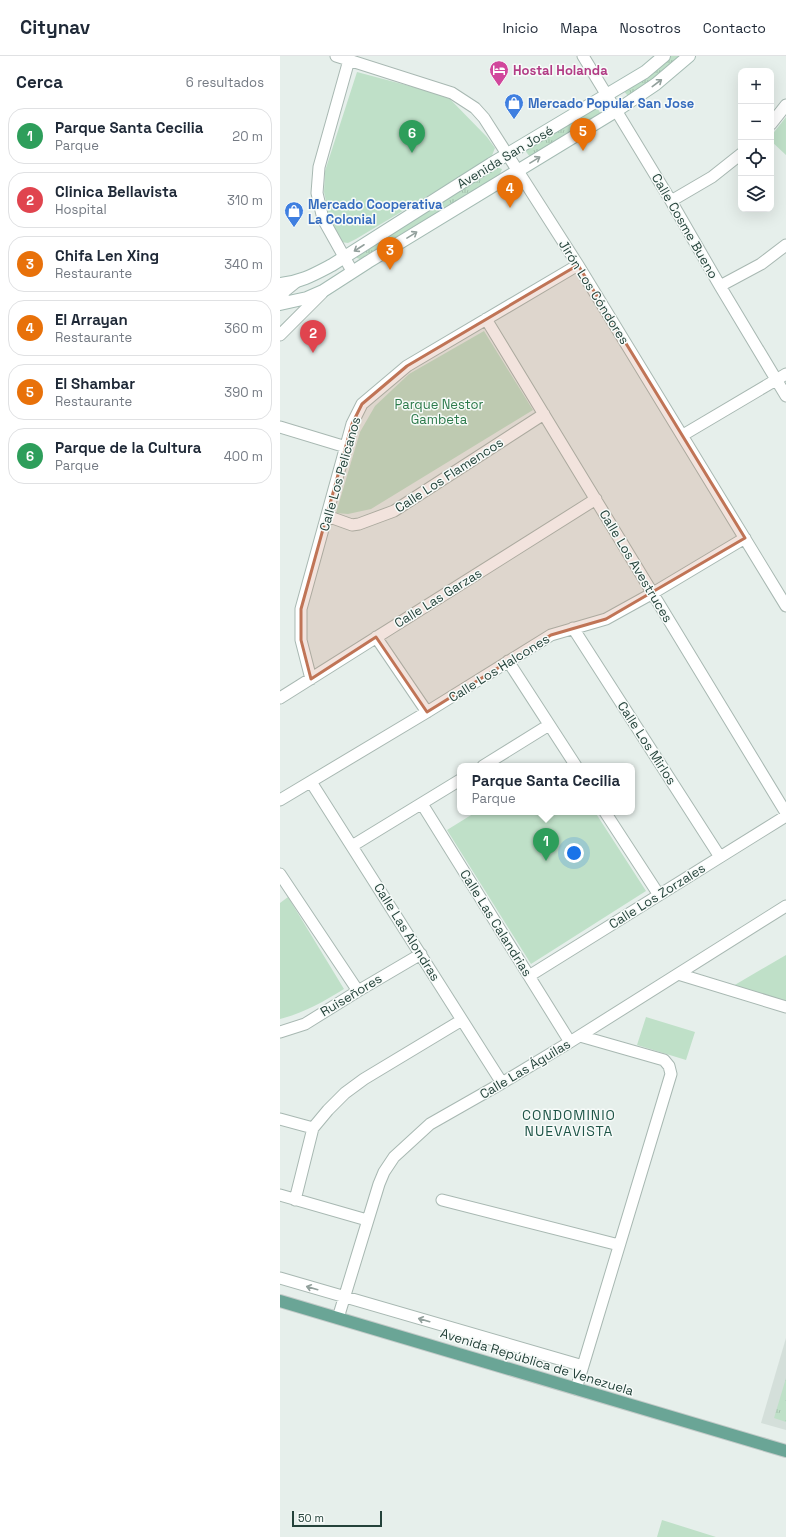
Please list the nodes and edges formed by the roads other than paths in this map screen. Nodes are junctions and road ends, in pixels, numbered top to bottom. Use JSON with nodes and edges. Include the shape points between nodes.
{"nodes":[{"id":1,"x":336,"y":56,"type":"edge"},
{"id":2,"x":583,"y":56,"type":"edge"},
{"id":3,"x":664,"y":56,"type":"edge"},
{"id":4,"x":688,"y":56,"type":"edge"},
{"id":5,"x":349,"y":60,"type":"junction"},
{"id":6,"x":607,"y":96,"type":"junction"},
{"id":7,"x":786,"y":105,"type":"edge"},
{"id":8,"x":616,"y":111,"type":"junction"},
{"id":9,"x":774,"y":120,"type":"edge"},
{"id":10,"x":508,"y":154,"type":"junction"},
{"id":11,"x":738,"y":156,"type":"edge"},
{"id":12,"x":518,"y":170,"type":"junction"},
{"id":13,"x":671,"y":201,"type":"junction"},
{"id":14,"x":786,"y":245,"type":"edge"},
{"id":15,"x":344,"y":258,"type":"junction"},
{"id":16,"x":578,"y":265,"type":"junction"},
{"id":17,"x":352,"y":271,"type":"junction"},
{"id":18,"x":296,"y":282,"type":"junction"},
{"id":19,"x":280,"y":284,"type":"edge"},
{"id":20,"x":720,"y":286,"type":"junction"},
{"id":21,"x":323,"y":291,"type":"junction"},
{"id":22,"x":280,"y":299,"type":"edge"},
{"id":23,"x":280,"y":304,"type":"edge"},
{"id":24,"x":486,"y":318,"type":"junction"},
{"id":25,"x":280,"y":335,"type":"edge"},
{"id":26,"x":786,"y":374,"type":"edge"},
{"id":27,"x":776,"y":380,"type":"junction"},
{"id":28,"x":786,"y":396,"type":"edge"},
{"id":29,"x":544,"y":414,"type":"junction"},
{"id":30,"x":280,"y":427,"type":"edge"},
{"id":31,"x":683,"y":435,"type":"junction"},
{"id":32,"x":346,"y":447,"type":"junction"},
{"id":33,"x":596,"y":499,"type":"junction"},
{"id":34,"x":327,"y":516,"type":"junction"},
{"id":35,"x":745,"y":538,"type":"junction"},
{"id":36,"x":653,"y":593,"type":"junction"},
{"id":37,"x":786,"y":606,"type":"edge"},
{"id":38,"x":573,"y":628,"type":"junction"},
{"id":39,"x":376,"y":637,"type":"junction"},
{"id":40,"x":508,"y":661,"type":"junction"},
{"id":41,"x":311,"y":679,"type":"junction"},
{"id":42,"x":280,"y":698,"type":"edge"},
{"id":43,"x":428,"y":712,"type":"junction"},
{"id":44,"x":549,"y":725,"type":"junction"},
{"id":45,"x":488,"y":763,"type":"edge"},
{"id":46,"x":574,"y":763,"type":"edge"},
{"id":47,"x":311,"y":782,"type":"junction"},
{"id":48,"x":457,"y":782,"type":"edge"},
{"id":49,"x":280,"y":800,"type":"edge"},
{"id":50,"x":422,"y":804,"type":"junction"},
{"id":51,"x":786,"y":813,"type":"edge"},
{"id":52,"x":607,"y":815,"type":"edge"},
{"id":53,"x":786,"y":816,"type":"edge"},
{"id":54,"x":352,"y":846,"type":"junction"},
{"id":55,"x":720,"y":857,"type":"junction"},
{"id":56,"x":280,"y":874,"type":"edge"},
{"id":57,"x":283,"y":888,"type":"edge"},
{"id":58,"x":659,"y":895,"type":"junction"},
{"id":59,"x":786,"y":906,"type":"edge"},
{"id":60,"x":421,"y":954,"type":"junction"},
{"id":61,"x":678,"y":974,"type":"junction"},
{"id":62,"x":529,"y":976,"type":"junction"},
{"id":63,"x":358,"y":991,"type":"junction"},
{"id":64,"x":786,"y":1007,"type":"edge"},
{"id":65,"x":462,"y":1020,"type":"junction"},
{"id":66,"x":280,"y":1032,"type":"edge"},
{"id":67,"x":580,"y":1036,"type":"junction"},
{"id":68,"x":570,"y":1042,"type":"junction"},
{"id":69,"x":502,"y":1083,"type":"junction"},
{"id":70,"x":280,"y":1119,"type":"edge"},
{"id":71,"x":314,"y":1128,"type":"junction"},
{"id":72,"x":280,"y":1195,"type":"edge"},
{"id":73,"x":295,"y":1200,"type":"junction"},
{"id":74,"x":442,"y":1200,"type":"dead end"},
{"id":75,"x":367,"y":1220,"type":"junction"},
{"id":76,"x":620,"y":1245,"type":"junction"},
{"id":77,"x":280,"y":1278,"type":"edge"},
{"id":78,"x":344,"y":1297,"type":"junction"},
{"id":79,"x":280,"y":1301,"type":"edge"},
{"id":80,"x":338,"y":1318,"type":"junction"},
{"id":81,"x":583,"y":1366,"type":"junction"},
{"id":82,"x":576,"y":1389,"type":"junction"},
{"id":83,"x":786,"y":1450,"type":"edge"}],
"edges":[{"from":1,"to":5,"type":"street","name":"Jirón Los Cóndores"},
{"from":2,"to":6,"type":"street","name":"Calle Cosme Bueno"},
{"from":3,"to":6,"type":"street","name":"Avenida San José","via":[[645,72]]},
{"from":8,"to":4,"type":"street","name":"Avenida San José","one_way":true,"via":[[656,84]]},
{"from":5,"to":10,"type":"street","name":"Jirón Los Cóndores","via":[[440,88],[464,99],[484,118]]},
{"from":5,"to":15,"type":"street","via":[[317,180],[318,200],[323,219]]},
{"from":6,"to":8,"type":"street","name":"Calle Cosme Bueno"},
{"from":6,"to":10,"type":"street","name":"Avenida San José"},
{"from":7,"to":9,"type":"street"},
{"from":12,"to":8,"type":"street","name":"Avenida San José","one_way":true},
{"from":8,"to":13,"type":"street","name":"Calle Cosme Bueno"},
{"from":10,"to":12,"type":"street","name":"Jirón Los Cóndores"},
{"from":10,"to":15,"type":"street","name":"Avenida San José","one_way":true},
{"from":11,"to":13,"type":"street","via":[[712,177]]},
{"from":12,"to":16,"type":"street","name":"Jirón Los Cóndores"},
{"from":17,"to":12,"type":"street","name":"Avenida San José","one_way":true},
{"from":13,"to":20,"type":"street","name":"Calle Cosme Bueno"},
{"from":14,"to":20,"type":"street","via":[[760,264]]},
{"from":15,"to":17,"type":"street"},
{"from":15,"to":18,"type":"street","name":"Avenida San José"},
{"from":16,"to":24,"type":"street","name":"Calle Los Pelicanos"},
{"from":16,"to":31,"type":"street","name":"Jirón Los Cóndores"},
{"from":17,"to":21,"type":"street","name":"Avenida San José"},
{"from":18,"to":19,"type":"street","name":"Avenida San José"},
{"from":18,"to":22,"type":"street"},
{"from":20,"to":27,"type":"street","name":"Calle Cosme Bueno"},
{"from":21,"to":23,"type":"street","name":"Avenida San José","via":[[307,298]]},
{"from":21,"to":25,"type":"street"},
{"from":24,"to":29,"type":"street","name":"Calle Los Avestruces"},
{"from":24,"to":32,"type":"street","name":"Calle Los Pelicanos","via":[[407,366],[362,404],[352,424]]},
{"from":26,"to":27,"type":"street"},
{"from":27,"to":28,"type":"street","name":"Calle Cosme Bueno"},
{"from":27,"to":31,"type":"street"},
{"from":29,"to":33,"type":"street","name":"Calle Los Avestruces"},
{"from":29,"to":34,"type":"street","name":"Calle Los Flamencos","via":[[394,511],[352,525]]},
{"from":30,"to":32,"type":"street"},
{"from":31,"to":35,"type":"street","name":"Jirón Los Cóndores"},
{"from":32,"to":34,"type":"street","name":"Calle Los Pelicanos"},
{"from":33,"to":36,"type":"street","name":"Calle Los Avestruces"},
{"from":33,"to":39,"type":"street","name":"Calle Las Garzas"},
{"from":34,"to":41,"type":"street","name":"Calle Los Pelicanos","via":[[301,609],[301,640]]},
{"from":35,"to":36,"type":"street","name":"Calle Los Halcones"},
{"from":35,"to":37,"type":"street","name":"Jirón Los Cóndores"},
{"from":36,"to":38,"type":"street","name":"Calle Los Halcones","via":[[606,619]]},
{"from":36,"to":51,"type":"street","name":"Calle Los Avestruces"},
{"from":38,"to":40,"type":"street","name":"Calle Los Halcones","via":[[551,635]]},
{"from":38,"to":55,"type":"street","name":"Calle Los Mirlos"},
{"from":39,"to":41,"type":"street","name":"Calle Las Garzas"},
{"from":39,"to":43,"type":"street"},
{"from":40,"to":43,"type":"street","name":"Calle Los Halcones"},
{"from":40,"to":44,"type":"street"},
{"from":41,"to":42,"type":"street","name":"Calle Las Garzas"},
{"from":43,"to":47,"type":"street","name":"Calle Los Halcones"},
{"from":44,"to":45,"type":"street"},
{"from":44,"to":46,"type":"street"},
{"from":47,"to":49,"type":"street","name":"Calle Los Halcones"},
{"from":47,"to":54,"type":"street","name":"Calle Las Alondras"},
{"from":48,"to":50,"type":"street"},
{"from":50,"to":54,"type":"street"},
{"from":50,"to":62,"type":"street","name":"Calle Las Calandrias"},
{"from":52,"to":58,"type":"street"},
{"from":53,"to":55,"type":"street","name":"Calle Los Zorzales"},
{"from":54,"to":60,"type":"street","name":"Calle Las Alondras"},
{"from":55,"to":58,"type":"street","name":"Calle Los Zorzales"},
{"from":56,"to":57,"type":"street"},
{"from":57,"to":63,"type":"street"},
{"from":58,"to":62,"type":"street","name":"Calle Los Zorzales"},
{"from":59,"to":61,"type":"street","name":"Calle Las Águilas"},
{"from":60,"to":63,"type":"street","name":"Ruiseñores"},
{"from":60,"to":65,"type":"street","name":"Calle Las Alondras"},
{"from":61,"to":64,"type":"street"},
{"from":61,"to":67,"type":"street","name":"Calle Las Águilas"},
{"from":62,"to":68,"type":"street","name":"Calle Las Calandrias"},
{"from":63,"to":66,"type":"street","name":"Ruiseñores","via":[[305,1024]]},
{"from":65,"to":69,"type":"street","name":"Calle Las Alondras"},
{"from":65,"to":71,"type":"street","via":[[364,1079],[345,1093]]},
{"from":67,"to":68,"type":"street","name":"Calle Las Águilas"},
{"from":67,"to":76,"type":"street","via":[[664,1060],[669,1066],[670,1074]]},
{"from":68,"to":69,"type":"street","name":"Calle Las Águilas"},
{"from":69,"to":75,"type":"street","name":"Calle Las Águilas","via":[[430,1124],[394,1157],[378,1184]]},
{"from":70,"to":71,"type":"street"},
{"from":71,"to":73,"type":"street"},
{"from":72,"to":73,"type":"street"},
{"from":73,"to":75,"type":"street"},
{"from":74,"to":76,"type":"street"},
{"from":75,"to":78,"type":"street","name":"Calle Las Águilas"},
{"from":76,"to":81,"type":"street"},
{"from":78,"to":77,"type":"street","one_way":true},
{"from":78,"to":80,"type":"street","name":"Calle Las Águilas"},
{"from":81,"to":78,"type":"street","one_way":true},
{"from":79,"to":80,"type":"main road","name":"Avenida República de Venezuela"},
{"from":80,"to":82,"type":"main road","name":"Avenida República de Venezuela"},
{"from":81,"to":82,"type":"street"},
{"from":82,"to":83,"type":"main road","name":"Avenida República de Venezuela"}]}
